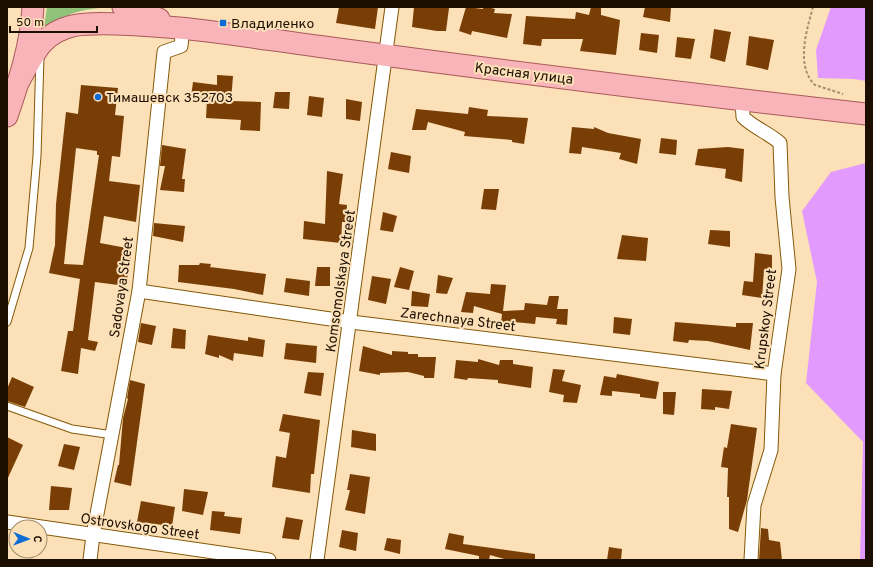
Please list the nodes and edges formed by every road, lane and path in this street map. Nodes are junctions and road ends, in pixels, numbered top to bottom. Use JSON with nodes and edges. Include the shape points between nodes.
{"nodes":[{"id":1,"x":34,"y":7,"type":"edge"},
{"id":2,"x":123,"y":7,"type":"edge"},
{"id":3,"x":392,"y":7,"type":"edge"},
{"id":4,"x":813,"y":7,"type":"edge"},
{"id":5,"x":183,"y":27,"type":"junction"},
{"id":6,"x":41,"y":42,"type":"junction"},
{"id":7,"x":386,"y":56,"type":"junction"},
{"id":8,"x":19,"y":81,"type":"junction"},
{"id":9,"x":844,"y":95,"type":"dead end"},
{"id":10,"x":742,"y":100,"type":"junction"},
{"id":11,"x":866,"y":114,"type":"edge"},
{"id":12,"x":7,"y":116,"type":"edge"},
{"id":13,"x":139,"y":291,"type":"junction"},
{"id":14,"x":7,"y":322,"type":"edge"},
{"id":15,"x":350,"y":322,"type":"junction"},
{"id":16,"x":774,"y":374,"type":"junction"},
{"id":17,"x":7,"y":406,"type":"edge"},
{"id":18,"x":113,"y":435,"type":"junction"},
{"id":19,"x":7,"y":522,"type":"edge"},
{"id":20,"x":93,"y":536,"type":"junction"},
{"id":21,"x":90,"y":560,"type":"edge"},
{"id":22,"x":269,"y":560,"type":"edge"},
{"id":23,"x":317,"y":560,"type":"edge"},
{"id":24,"x":751,"y":560,"type":"edge"}],
"edges":[{"from":1,"to":8,"type":"main road"},
{"from":2,"to":5,"type":"main road"},
{"from":3,"to":7,"type":"street","name":"Komsomolskaya Street"},
{"from":4,"to":9,"type":"path","via":[[806,30],[804,64],[815,85]]},
{"from":5,"to":6,"type":"main road","via":[[93,24],[71,26],[53,33]]},
{"from":5,"to":7,"type":"main road","name":"Красная улица"},
{"from":5,"to":13,"type":"street","name":"Sadovaya Street","via":[[181,46],[164,52]]},
{"from":6,"to":8,"type":"main road"},
{"from":6,"to":14,"type":"lane","via":[[37,156],[29,248]]},
{"from":7,"to":10,"type":"main road","name":"Красная улица"},
{"from":7,"to":15,"type":"street","name":"Komsomolskaya Street"},
{"from":8,"to":12,"type":"main road"},
{"from":10,"to":11,"type":"main road","name":"Красная улица"},
{"from":10,"to":16,"type":"street","name":"Krupskoy Street","via":[[743,117],[752,126],[777,140],[782,152],[782,197],[788,268]]},
{"from":13,"to":15,"type":"street","name":"Zarechnaya Street"},
{"from":13,"to":18,"type":"street","name":"Sadovaya Street"},
{"from":15,"to":16,"type":"street","name":"Zarechnaya Street"},
{"from":15,"to":23,"type":"street","name":"Komsomolskaya Street"},
{"from":16,"to":24,"type":"street","name":"Krupskoy Street","via":[[771,450],[754,505]]},
{"from":17,"to":18,"type":"lane","via":[[72,429]]},
{"from":18,"to":20,"type":"street","name":"Sadovaya Street"},
{"from":19,"to":20,"type":"street","name":"Ostrovskogo Street"},
{"from":20,"to":21,"type":"street","name":"Sadovaya Street"},
{"from":20,"to":22,"type":"street","name":"Ostrovskogo Street"}]}
